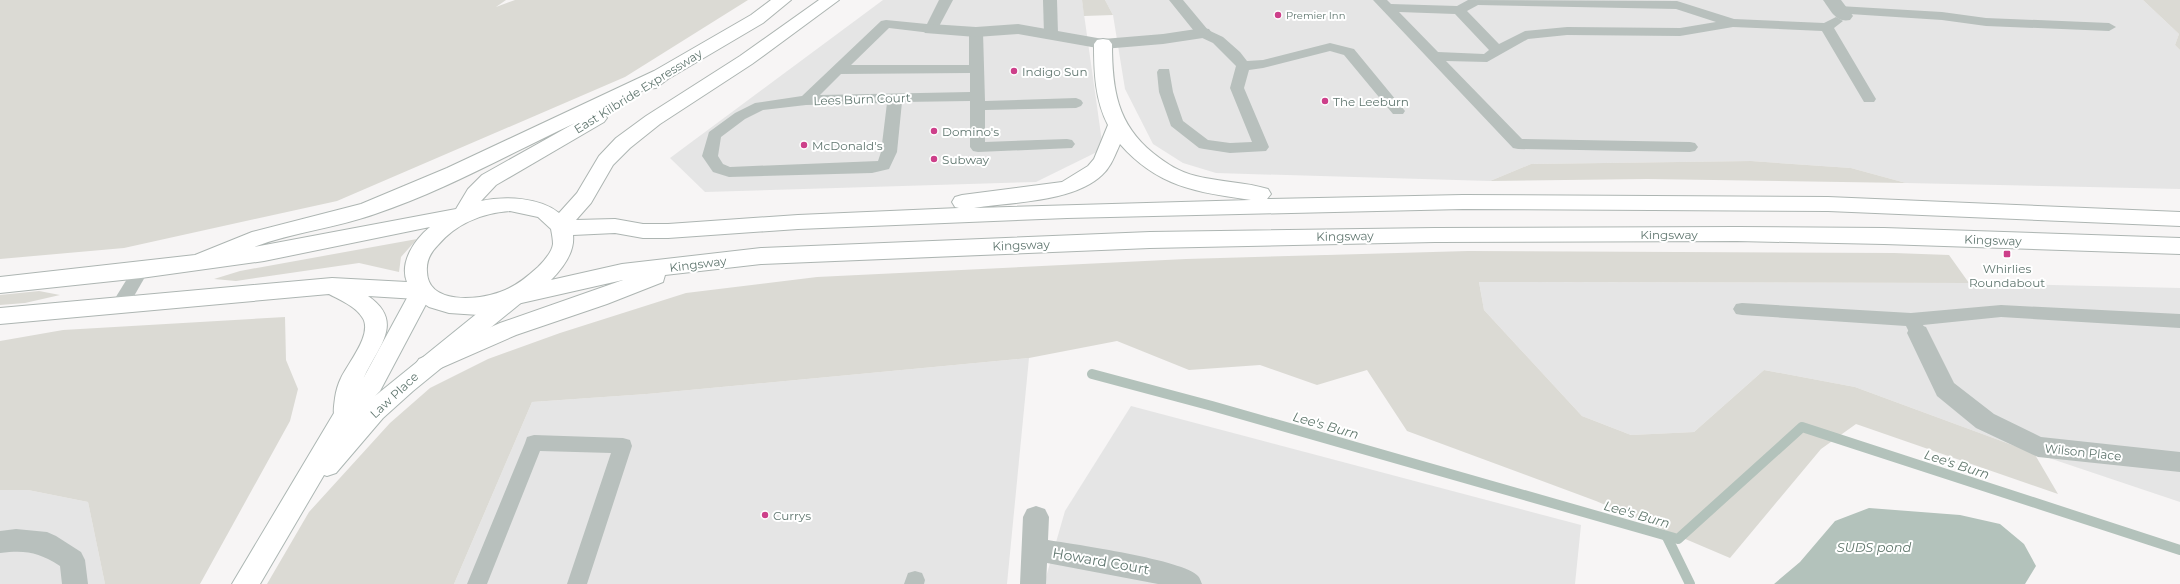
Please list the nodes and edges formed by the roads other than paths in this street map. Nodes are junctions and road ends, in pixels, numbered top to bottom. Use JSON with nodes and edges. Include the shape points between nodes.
{"nodes":[{"id":1,"x":782,"y":0,"type":"edge"},
{"id":2,"x":830,"y":0,"type":"edge"},
{"id":3,"x":946,"y":0,"type":"edge"},
{"id":4,"x":1050,"y":0,"type":"edge"},
{"id":5,"x":1176,"y":0,"type":"edge"},
{"id":6,"x":1384,"y":4,"type":"edge"},
{"id":7,"x":1838,"y":9,"type":"edge"},
{"id":8,"x":1459,"y":10,"type":"junction"},
{"id":9,"x":1732,"y":23,"type":"junction"},
{"id":10,"x":1827,"y":27,"type":"junction"},
{"id":11,"x":2109,"y":27,"type":"dead end"},
{"id":12,"x":931,"y":29,"type":"junction"},
{"id":13,"x":976,"y":32,"type":"junction"},
{"id":14,"x":1203,"y":33,"type":"junction"},
{"id":15,"x":1051,"y":34,"type":"junction"},
{"id":16,"x":1103,"y":44,"type":"junction"},
{"id":17,"x":1497,"y":51,"type":"junction"},
{"id":18,"x":1434,"y":56,"type":"junction"},
{"id":19,"x":1243,"y":66,"type":"junction"},
{"id":20,"x":975,"y":69,"type":"junction"},
{"id":21,"x":836,"y":70,"type":"junction"},
{"id":22,"x":1164,"y":72,"type":"dead end"},
{"id":23,"x":661,"y":75,"type":"junction"},
{"id":24,"x":894,"y":98,"type":"junction"},
{"id":25,"x":1869,"y":99,"type":"dead end"},
{"id":26,"x":806,"y":100,"type":"junction"},
{"id":27,"x":977,"y":101,"type":"junction"},
{"id":28,"x":1076,"y":103,"type":"dead end"},
{"id":29,"x":1398,"y":111,"type":"dead end"},
{"id":30,"x":1117,"y":127,"type":"junction"},
{"id":31,"x":1067,"y":144,"type":"dead end"},
{"id":32,"x":1690,"y":147,"type":"dead end"},
{"id":33,"x":1351,"y":204,"type":"junction"},
{"id":34,"x":463,"y":215,"type":"junction"},
{"id":35,"x":2180,"y":220,"type":"edge"},
{"id":36,"x":798,"y":222,"type":"junction"},
{"id":37,"x":561,"y":226,"type":"junction"},
{"id":38,"x":2180,"y":246,"type":"edge"},
{"id":39,"x":203,"y":260,"type":"junction"},
{"id":40,"x":678,"y":267,"type":"junction"},
{"id":41,"x":141,"y":270,"type":"junction"},
{"id":42,"x":0,"y":285,"type":"edge"},
{"id":43,"x":332,"y":286,"type":"junction"},
{"id":44,"x":422,"y":291,"type":"junction"},
{"id":45,"x":514,"y":296,"type":"junction"},
{"id":46,"x":120,"y":305,"type":"junction"},
{"id":47,"x":1742,"y":309,"type":"dead end"},
{"id":48,"x":0,"y":316,"type":"edge"},
{"id":49,"x":2180,"y":320,"type":"edge"},
{"id":50,"x":1914,"y":326,"type":"junction"},
{"id":51,"x":427,"y":365,"type":"junction"},
{"id":52,"x":345,"y":415,"type":"junction"},
{"id":53,"x":2180,"y":462,"type":"edge"},
{"id":54,"x":291,"y":510,"type":"junction"},
{"id":55,"x":1036,"y":517,"type":"dead end"},
{"id":56,"x":0,"y":542,"type":"edge"},
{"id":57,"x":1035,"y":549,"type":"junction"},
{"id":58,"x":75,"y":584,"type":"edge"},
{"id":59,"x":245,"y":584,"type":"edge"},
{"id":60,"x":477,"y":584,"type":"edge"},
{"id":61,"x":577,"y":584,"type":"edge"},
{"id":62,"x":1033,"y":584,"type":"edge"},
{"id":63,"x":1189,"y":584,"type":"edge"}],
"edges":[{"from":1,"to":23,"type":"main road","name":"East Kilbride Expressway","via":[[757,19]]},
{"from":2,"to":37,"type":"main road","via":[[623,143],[606,161],[584,198]]},
{"from":3,"to":12,"type":"lane"},
{"from":4,"to":15,"type":"lane"},
{"from":5,"to":14,"type":"lane"},
{"from":6,"to":8,"type":"lane"},
{"from":6,"to":18,"type":"lane"},
{"from":7,"to":10,"type":"lane"},
{"from":7,"to":11,"type":"lane","via":[[1942,16],[1986,22]]},
{"from":8,"to":9,"type":"lane","via":[[1476,1],[1677,5]]},
{"from":8,"to":17,"type":"lane"},
{"from":9,"to":10,"type":"lane"},
{"from":9,"to":17,"type":"lane","via":[[1680,32],[1567,31],[1525,35]]},
{"from":10,"to":25,"type":"lane"},
{"from":12,"to":13,"type":"street"},
{"from":12,"to":21,"type":"lane","name":"Lees Burn Court","via":[[886,24]]},
{"from":13,"to":15,"type":"street","via":[[1018,29]]},
{"from":13,"to":20,"type":"lane"},
{"from":14,"to":16,"type":"street"},
{"from":14,"to":19,"type":"lane","via":[[1218,40]]},
{"from":15,"to":16,"type":"street"},
{"from":16,"to":30,"type":"main road","via":[[1102,72],[1106,99]]},
{"from":17,"to":18,"type":"lane","via":[[1487,58]]},
{"from":18,"to":32,"type":"lane","via":[[1518,144]]},
{"from":19,"to":22,"type":"lane","via":[[1237,88],[1261,147],[1230,148],[1204,144],[1176,123],[1166,92]]},
{"from":19,"to":29,"type":"lane","via":[[1264,64],[1330,47],[1349,52]]},
{"from":20,"to":21,"type":"lane"},
{"from":20,"to":27,"type":"lane"},
{"from":21,"to":26,"type":"lane","name":"Lees Burn Court"},
{"from":23,"to":34,"type":"main road","name":"East Kilbride Expressway","via":[[633,97],[489,180],[475,194]]},
{"from":23,"to":39,"type":"main road","via":[[384,204],[330,222],[258,237]]},
{"from":24,"to":26,"type":"lane","name":"Lees Burn Court"},
{"from":24,"to":26,"type":"lane","via":[[889,152],[884,165],[872,168],[729,172],[718,168],[710,156],[714,134],[760,106]]},
{"from":24,"to":27,"type":"lane","name":"Lees Burn Court"},
{"from":27,"to":28,"type":"lane","name":"Lees Burn Court"},
{"from":27,"to":31,"type":"lane","via":[[978,147]]},
{"from":30,"to":33,"type":"main road","via":[[1142,155],[1170,175],[1220,189]]},
{"from":30,"to":36,"type":"main road","via":[[1103,161],[1095,171],[1068,188]]},
{"from":33,"to":35,"type":"main road","via":[[1573,201],[1808,204]]},
{"from":33,"to":36,"type":"main road","via":[[1067,211]]},
{"from":34,"to":37,"type":"main road","via":[[498,205],[523,205],[543,210],[556,218]]},
{"from":34,"to":39,"type":"main road","via":[[264,253]]},
{"from":34,"to":44,"type":"main road","via":[[435,234],[424,245],[415,269],[416,281]]},
{"from":36,"to":37,"type":"main road","via":[[668,231],[643,231],[615,226]]},
{"from":37,"to":45,"type":"main road","via":[[564,245],[551,270],[541,280]]},
{"from":38,"to":40,"type":"main road","name":"Kingsway","via":[[1815,235],[1564,233],[1142,240],[760,256]]},
{"from":39,"to":41,"type":"main road"},
{"from":40,"to":45,"type":"main road","name":"Kingsway","via":[[622,272]]},
{"from":40,"to":51,"type":"main road","via":[[599,298],[508,329]]},
{"from":41,"to":42,"type":"main road"},
{"from":41,"to":46,"type":"lane"},
{"from":43,"to":44,"type":"main road"},
{"from":43,"to":46,"type":"main road"},
{"from":43,"to":52,"type":"main road","via":[[363,302],[372,313],[375,324],[371,346],[351,381]]},
{"from":44,"to":45,"type":"main road","via":[[440,303],[460,306],[483,305]]},
{"from":44,"to":52,"type":"main road","name":"Law Place","via":[[372,384]]},
{"from":45,"to":51,"type":"main road","name":"Law Place"},
{"from":46,"to":48,"type":"main road"},
{"from":47,"to":50,"type":"lane"},
{"from":49,"to":50,"type":"lane","via":[[2001,311]]},
{"from":50,"to":53,"type":"street","name":"Wilson Place","via":[[1945,389],[1985,421],[2038,447]]},
{"from":51,"to":54,"type":"main road","name":"Law Place","via":[[375,411]]},
{"from":52,"to":54,"type":"main road","name":"Law Place"},
{"from":54,"to":59,"type":"main road","name":"Law Place"},
{"from":55,"to":57,"type":"street"},
{"from":56,"to":58,"type":"street","via":[[16,540],[47,544],[72,560]]},
{"from":57,"to":62,"type":"street"},
{"from":57,"to":63,"type":"street","name":"Howard Court","via":[[1152,570]]},
{"from":60,"to":61,"type":"lane","via":[[534,443],[623,446]]}]}
